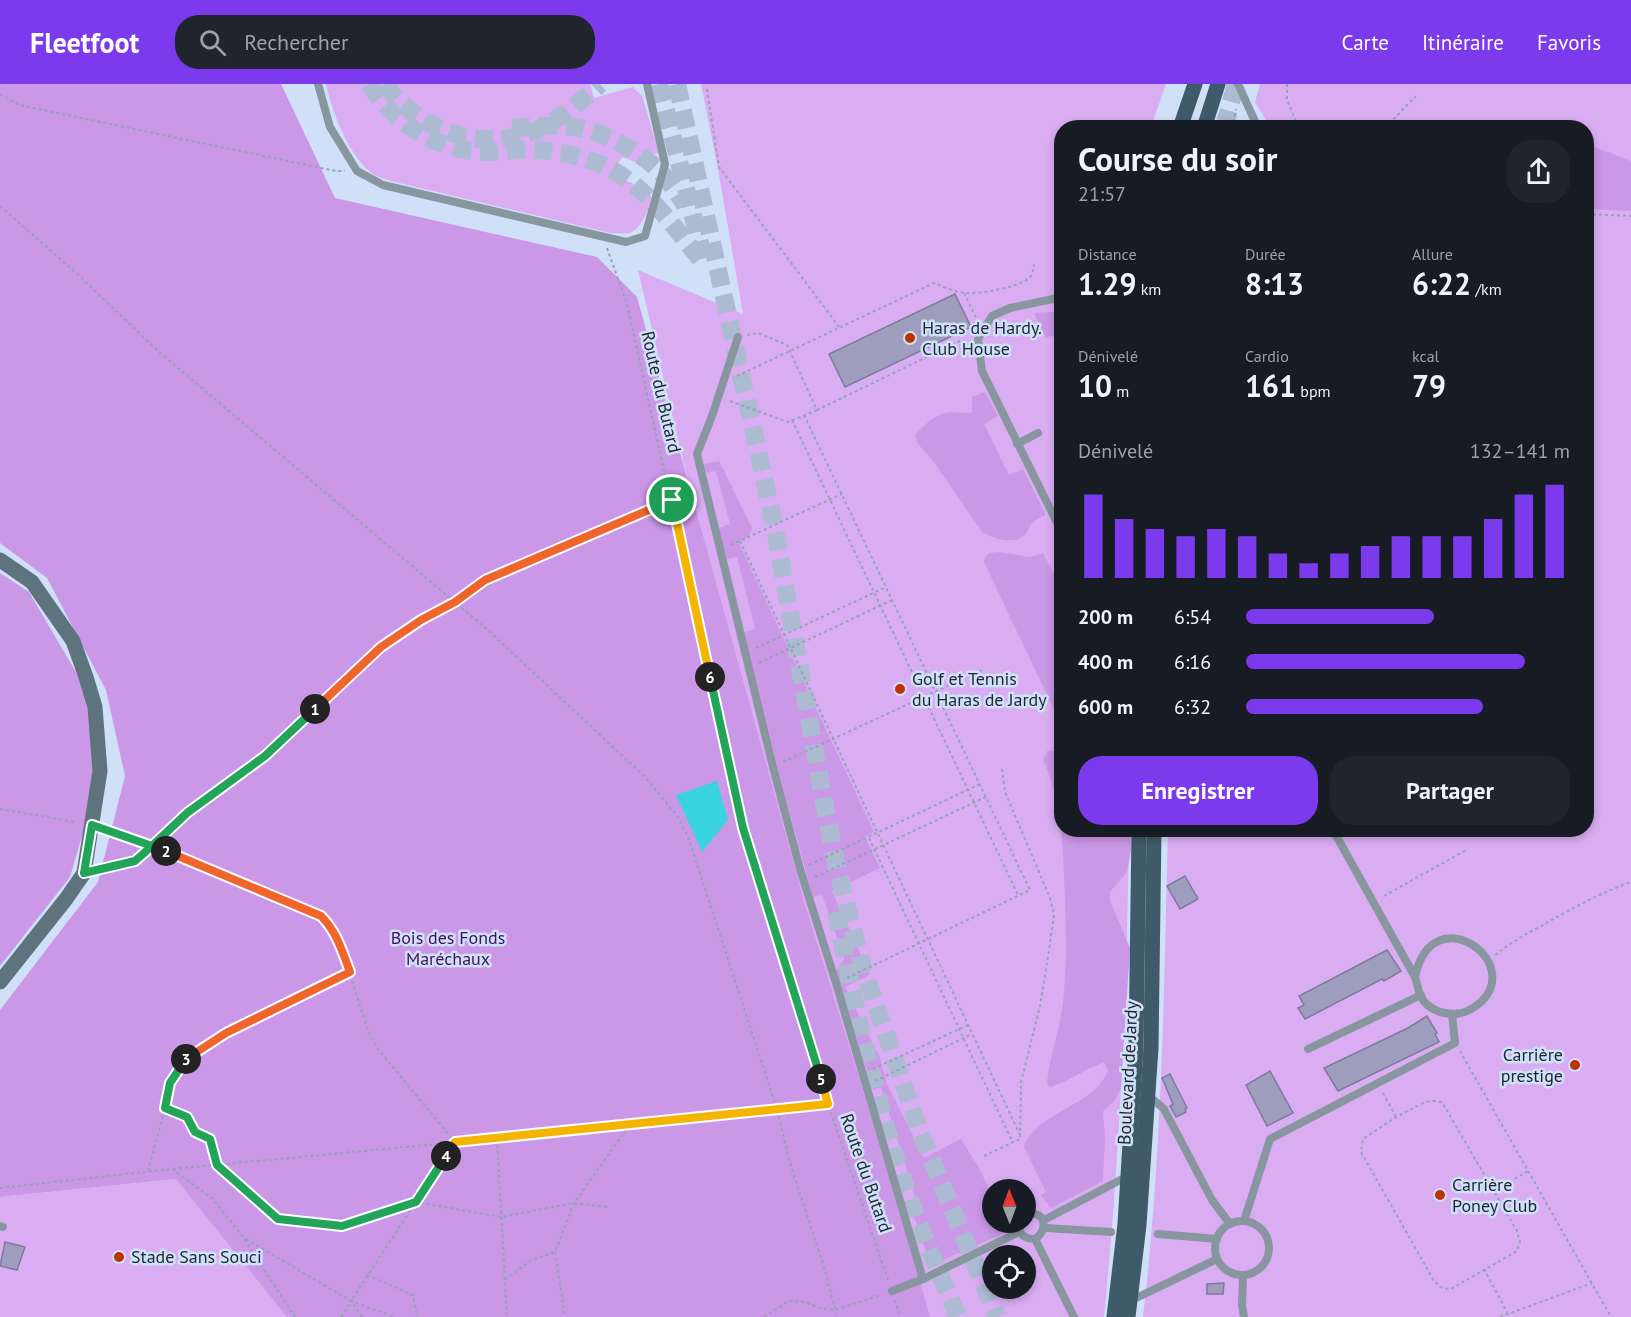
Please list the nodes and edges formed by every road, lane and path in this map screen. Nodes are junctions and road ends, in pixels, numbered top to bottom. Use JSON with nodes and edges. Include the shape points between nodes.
{"nodes":[{"id":1,"x":318,"y":84,"type":"edge"},
{"id":2,"x":647,"y":84,"type":"edge"},
{"id":3,"x":1195,"y":84,"type":"edge"},
{"id":4,"x":1218,"y":84,"type":"edge"},
{"id":5,"x":1238,"y":84,"type":"edge"},
{"id":6,"x":1287,"y":84,"type":"edge"},
{"id":7,"x":707,"y":89,"type":"dead end"},
{"id":8,"x":0,"y":94,"type":"edge"},
{"id":9,"x":1416,"y":96,"type":"dead end"},
{"id":10,"x":1183,"y":120,"type":"edge"},
{"id":11,"x":1207,"y":120,"type":"edge"},
{"id":12,"x":1254,"y":120,"type":"edge"},
{"id":13,"x":1296,"y":120,"type":"edge"},
{"id":14,"x":1392,"y":120,"type":"edge"},
{"id":15,"x":357,"y":171,"type":"junction"},
{"id":16,"x":0,"y":206,"type":"edge"},
{"id":17,"x":1594,"y":214,"type":"edge"},
{"id":18,"x":1631,"y":216,"type":"edge"},
{"id":19,"x":603,"y":237,"type":"junction"},
{"id":20,"x":1034,"y":264,"type":"dead end"},
{"id":21,"x":964,"y":293,"type":"junction"},
{"id":22,"x":1054,"y":299,"type":"edge"},
{"id":23,"x":840,"y":328,"type":"junction"},
{"id":24,"x":982,"y":331,"type":"junction"},
{"id":25,"x":738,"y":337,"type":"joint"},
{"id":26,"x":979,"y":347,"type":"junction"},
{"id":27,"x":790,"y":352,"type":"junction"},
{"id":28,"x":1002,"y":357,"type":"dead end"},
{"id":29,"x":723,"y":382,"type":"junction"},
{"id":30,"x":718,"y":397,"type":"junction"},
{"id":31,"x":817,"y":410,"type":"junction"},
{"id":32,"x":804,"y":415,"type":"junction"},
{"id":33,"x":792,"y":420,"type":"junction"},
{"id":34,"x":1038,"y":433,"type":"dead end"},
{"id":35,"x":1017,"y":444,"type":"junction"},
{"id":36,"x":842,"y":494,"type":"junction"},
{"id":37,"x":672,"y":500,"type":"junction"},
{"id":38,"x":830,"y":500,"type":"junction"},
{"id":39,"x":1054,"y":519,"type":"edge"},
{"id":40,"x":740,"y":542,"type":"junction"},
{"id":41,"x":720,"y":550,"type":"junction"},
{"id":42,"x":0,"y":560,"type":"edge"},
{"id":43,"x":886,"y":587,"type":"junction"},
{"id":44,"x":874,"y":593,"type":"junction"},
{"id":45,"x":892,"y":600,"type":"junction"},
{"id":46,"x":455,"y":602,"type":"junction"},
{"id":47,"x":880,"y":605,"type":"junction"},
{"id":48,"x":784,"y":635,"type":"junction"},
{"id":49,"x":790,"y":648,"type":"junction"},
{"id":50,"x":745,"y":653,"type":"junction"},
{"id":51,"x":749,"y":668,"type":"junction"},
{"id":52,"x":982,"y":670,"type":"dead end"},
{"id":53,"x":936,"y":692,"type":"junction"},
{"id":54,"x":924,"y":698,"type":"junction"},
{"id":55,"x":834,"y":740,"type":"junction"},
{"id":56,"x":773,"y":767,"type":"junction"},
{"id":57,"x":1002,"y":769,"type":"dead end"},
{"id":58,"x":980,"y":784,"type":"junction"},
{"id":59,"x":968,"y":790,"type":"junction"},
{"id":60,"x":986,"y":797,"type":"junction"},
{"id":61,"x":974,"y":802,"type":"junction"},
{"id":62,"x":0,"y":809,"type":"edge"},
{"id":63,"x":92,"y":825,"type":"junction"},
{"id":64,"x":878,"y":833,"type":"junction"},
{"id":65,"x":1139,"y":837,"type":"edge"},
{"id":66,"x":1154,"y":837,"type":"edge"},
{"id":67,"x":1337,"y":837,"type":"edge"},
{"id":68,"x":869,"y":838,"type":"junction"},
{"id":69,"x":152,"y":846,"type":"junction"},
{"id":70,"x":883,"y":846,"type":"junction"},
{"id":71,"x":1468,"y":849,"type":"dead end"},
{"id":72,"x":874,"y":850,"type":"junction"},
{"id":73,"x":800,"y":869,"type":"junction"},
{"id":74,"x":84,"y":873,"type":"junction"},
{"id":75,"x":804,"y":882,"type":"junction"},
{"id":76,"x":1631,"y":882,"type":"edge"},
{"id":77,"x":1018,"y":896,"type":"junction"},
{"id":78,"x":1374,"y":902,"type":"junction"},
{"id":79,"x":928,"y":939,"type":"junction"},
{"id":80,"x":919,"y":944,"type":"junction"},
{"id":81,"x":1488,"y":961,"type":"junction"},
{"id":82,"x":350,"y":972,"type":"junction"},
{"id":83,"x":1415,"y":977,"type":"junction"},
{"id":84,"x":0,"y":982,"type":"edge"},
{"id":85,"x":837,"y":983,"type":"junction"},
{"id":86,"x":1421,"y":995,"type":"junction"},
{"id":87,"x":1452,"y":1014,"type":"junction"},
{"id":88,"x":968,"y":1025,"type":"junction"},
{"id":89,"x":959,"y":1029,"type":"junction"},
{"id":90,"x":973,"y":1034,"type":"junction"},
{"id":91,"x":964,"y":1039,"type":"junction"},
{"id":92,"x":1455,"y":1043,"type":"junction"},
{"id":93,"x":1308,"y":1050,"type":"dead end"},
{"id":94,"x":863,"y":1074,"type":"junction"},
{"id":95,"x":1378,"y":1083,"type":"junction"},
{"id":96,"x":867,"y":1084,"type":"junction"},
{"id":97,"x":1148,"y":1095,"type":"junction"},
{"id":98,"x":828,"y":1104,"type":"junction"},
{"id":99,"x":165,"y":1108,"type":"junction"},
{"id":100,"x":777,"y":1109,"type":"junction"},
{"id":101,"x":1396,"y":1117,"type":"junction"},
{"id":102,"x":629,"y":1126,"type":"junction"},
{"id":103,"x":1020,"y":1135,"type":"junction"},
{"id":104,"x":497,"y":1139,"type":"junction"},
{"id":105,"x":455,"y":1142,"type":"junction"},
{"id":106,"x":1013,"y":1143,"type":"junction"},
{"id":107,"x":984,"y":1156,"type":"dead end"},
{"id":108,"x":217,"y":1165,"type":"junction"},
{"id":109,"x":172,"y":1169,"type":"junction"},
{"id":110,"x":148,"y":1171,"type":"junction"},
{"id":111,"x":1528,"y":1171,"type":"junction"},
{"id":112,"x":1128,"y":1176,"type":"junction"},
{"id":113,"x":0,"y":1188,"type":"edge"},
{"id":114,"x":1494,"y":1191,"type":"junction"},
{"id":115,"x":416,"y":1202,"type":"junction"},
{"id":116,"x":574,"y":1203,"type":"junction"},
{"id":117,"x":609,"y":1207,"type":"dead end"},
{"id":118,"x":1036,"y":1214,"type":"edge"},
{"id":119,"x":501,"y":1217,"type":"junction"},
{"id":120,"x":1244,"y":1221,"type":"junction"},
{"id":121,"x":1044,"y":1224,"type":"junction"},
{"id":122,"x":1230,"y":1224,"type":"junction"},
{"id":123,"x":1111,"y":1232,"type":"dead end"},
{"id":124,"x":1008,"y":1233,"type":"edge"},
{"id":125,"x":1021,"y":1233,"type":"edge"},
{"id":126,"x":1158,"y":1234,"type":"dead end"},
{"id":127,"x":243,"y":1238,"type":"junction"},
{"id":128,"x":1035,"y":1239,"type":"junction"},
{"id":129,"x":1217,"y":1239,"type":"junction"},
{"id":130,"x":555,"y":1252,"type":"junction"},
{"id":131,"x":1217,"y":1258,"type":"junction"},
{"id":132,"x":1484,"y":1269,"type":"junction"},
{"id":133,"x":367,"y":1275,"type":"junction"},
{"id":134,"x":1243,"y":1275,"type":"junction"},
{"id":135,"x":923,"y":1279,"type":"junction"},
{"id":136,"x":505,"y":1280,"type":"junction"},
{"id":137,"x":1592,"y":1283,"type":"junction"},
{"id":138,"x":892,"y":1291,"type":"junction"},
{"id":139,"x":351,"y":1301,"type":"junction"},
{"id":140,"x":1129,"y":1309,"type":"edge"},
{"id":141,"x":835,"y":1310,"type":"junction"},
{"id":142,"x":1508,"y":1314,"type":"junction"},
{"id":143,"x":295,"y":1317,"type":"edge"},
{"id":144,"x":341,"y":1317,"type":"edge"},
{"id":145,"x":362,"y":1317,"type":"edge"},
{"id":146,"x":394,"y":1317,"type":"edge"},
{"id":147,"x":417,"y":1317,"type":"edge"},
{"id":148,"x":507,"y":1317,"type":"edge"},
{"id":149,"x":565,"y":1317,"type":"edge"},
{"id":150,"x":764,"y":1317,"type":"edge"},
{"id":151,"x":837,"y":1317,"type":"edge"},
{"id":152,"x":900,"y":1317,"type":"edge"},
{"id":153,"x":1074,"y":1317,"type":"edge"},
{"id":154,"x":1114,"y":1317,"type":"edge"},
{"id":155,"x":1244,"y":1317,"type":"edge"},
{"id":156,"x":1500,"y":1317,"type":"edge"},
{"id":157,"x":1611,"y":1317,"type":"edge"}],
"edges":[{"from":1,"to":15,"type":"lane","via":[[330,126]]},
{"from":2,"to":19,"type":"lane","via":[[665,164],[645,236],[626,242]]},
{"from":3,"to":10,"type":"main road"},
{"from":4,"to":11,"type":"main road"},
{"from":5,"to":12,"type":"lane"},
{"from":6,"to":13,"type":"path","via":[[1287,100]]},
{"from":7,"to":23,"type":"path","via":[[719,167]]},
{"from":8,"to":15,"type":"path","via":[[19,105],[336,171]]},
{"from":9,"to":14,"type":"path"},
{"from":15,"to":19,"type":"lane","via":[[383,185]]},
{"from":16,"to":46,"type":"path","via":[[158,351]]},
{"from":17,"to":18,"type":"path"},
{"from":19,"to":37,"type":"path","name":"Route du Butard","via":[[627,304]]},
{"from":20,"to":21,"type":"path","via":[[1028,280],[1002,289]]},
{"from":21,"to":23,"type":"path","via":[[934,283]]},
{"from":21,"to":24,"type":"path"},
{"from":22,"to":24,"type":"lane","via":[[992,316]]},
{"from":23,"to":27,"type":"path"},
{"from":24,"to":26,"type":"lane"},
{"from":25,"to":27,"type":"path","via":[[758,333],[787,345]]},
{"from":25,"to":29,"type":"lane"},
{"from":26,"to":28,"type":"path"},
{"from":26,"to":31,"type":"path","via":[[962,340]]},
{"from":26,"to":35,"type":"lane","via":[[982,371]]},
{"from":27,"to":29,"type":"path"},
{"from":27,"to":31,"type":"path"},
{"from":29,"to":30,"type":"lane"},
{"from":30,"to":33,"type":"path","via":[[788,422]]},
{"from":30,"to":41,"type":"lane","via":[[697,454]]},
{"from":31,"to":32,"type":"path"},
{"from":32,"to":33,"type":"path"},
{"from":32,"to":36,"type":"path"},
{"from":33,"to":38,"type":"path"},
{"from":34,"to":35,"type":"lane"},
{"from":35,"to":39,"type":"lane"},
{"from":36,"to":38,"type":"path"},
{"from":36,"to":43,"type":"path"},
{"from":37,"to":46,"type":"path","via":[[485,580]]},
{"from":37,"to":98,"type":"path","name":"Route du Butard","via":[[743,828]]},
{"from":38,"to":40,"type":"path"},
{"from":38,"to":44,"type":"path"},
{"from":40,"to":41,"type":"path"},
{"from":40,"to":48,"type":"path"},
{"from":41,"to":50,"type":"lane"},
{"from":42,"to":63,"type":"street","via":[[32,582],[73,641],[86,677],[97,726],[100,771]]},
{"from":43,"to":44,"type":"path"},
{"from":43,"to":45,"type":"path"},
{"from":44,"to":47,"type":"path"},
{"from":44,"to":48,"type":"path"},
{"from":45,"to":47,"type":"path"},
{"from":45,"to":53,"type":"path"},
{"from":46,"to":69,"type":"path","via":[[381,647],[265,756],[187,813]]},
{"from":46,"to":100,"type":"path","via":[[645,777],[678,817],[688,837]]},
{"from":47,"to":49,"type":"path"},
{"from":47,"to":54,"type":"path"},
{"from":48,"to":49,"type":"path"},
{"from":48,"to":50,"type":"path"},
{"from":49,"to":51,"type":"path"},
{"from":49,"to":55,"type":"path"},
{"from":50,"to":51,"type":"lane"},
{"from":51,"to":56,"type":"lane"},
{"from":52,"to":53,"type":"path"},
{"from":53,"to":54,"type":"path"},
{"from":53,"to":58,"type":"path"},
{"from":54,"to":55,"type":"path"},
{"from":54,"to":59,"type":"path"},
{"from":55,"to":56,"type":"path"},
{"from":55,"to":64,"type":"path"},
{"from":56,"to":73,"type":"lane"},
{"from":57,"to":103,"type":"path","via":[[1005,792],[1054,915],[1040,1006],[1021,1082]]},
{"from":58,"to":59,"type":"path"},
{"from":58,"to":60,"type":"path"},
{"from":59,"to":61,"type":"path"},
{"from":59,"to":64,"type":"path"},
{"from":60,"to":61,"type":"path"},
{"from":60,"to":77,"type":"path","via":[[1030,890]]},
{"from":61,"to":70,"type":"path"},
{"from":61,"to":77,"type":"path"},
{"from":62,"to":63,"type":"path"},
{"from":63,"to":69,"type":"path"},
{"from":63,"to":74,"type":"street"},
{"from":64,"to":68,"type":"path"},
{"from":64,"to":70,"type":"path"},
{"from":65,"to":112,"type":"main road","name":"Boulevard de Jardy","via":[[1136,1048]]},
{"from":66,"to":97,"type":"main road","name":"Boulevard de Jardy"},
{"from":67,"to":78,"type":"lane"},
{"from":68,"to":72,"type":"path"},
{"from":68,"to":73,"type":"path"},
{"from":69,"to":74,"type":"path","via":[[135,861]]},
{"from":69,"to":82,"type":"path","via":[[321,916],[338,938]]},
{"from":70,"to":72,"type":"path"},
{"from":70,"to":79,"type":"path"},
{"from":71,"to":78,"type":"path"},
{"from":72,"to":75,"type":"path"},
{"from":72,"to":80,"type":"path"},
{"from":73,"to":75,"type":"lane"},
{"from":74,"to":84,"type":"street"},
{"from":75,"to":85,"type":"lane"},
{"from":76,"to":81,"type":"path","via":[[1560,915]]},
{"from":77,"to":79,"type":"path"},
{"from":78,"to":83,"type":"lane"},
{"from":79,"to":80,"type":"path"},
{"from":79,"to":88,"type":"path"},
{"from":80,"to":85,"type":"path"},
{"from":80,"to":89,"type":"path"},
{"from":81,"to":83,"type":"lane","via":[[1469,941],[1449,938],[1426,950]]},
{"from":81,"to":87,"type":"lane","via":[[1492,975],[1481,1003],[1467,1012]]},
{"from":82,"to":99,"type":"path","via":[[226,1033],[185,1060],[170,1083]]},
{"from":82,"to":105,"type":"path","via":[[369,1034],[378,1049]]},
{"from":83,"to":86,"type":"lane"},
{"from":85,"to":94,"type":"lane"},
{"from":86,"to":87,"type":"lane","via":[[1438,1011]]},
{"from":86,"to":93,"type":"lane"},
{"from":87,"to":92,"type":"lane"},
{"from":88,"to":89,"type":"path"},
{"from":88,"to":90,"type":"path"},
{"from":89,"to":91,"type":"path"},
{"from":89,"to":94,"type":"path"},
{"from":90,"to":91,"type":"path"},
{"from":90,"to":103,"type":"path"},
{"from":91,"to":96,"type":"path"},
{"from":91,"to":106,"type":"path"},
{"from":92,"to":95,"type":"lane"},
{"from":92,"to":111,"type":"path"},
{"from":94,"to":96,"type":"lane"},
{"from":95,"to":101,"type":"path"},
{"from":95,"to":120,"type":"lane","via":[[1270,1139]]},
{"from":96,"to":135,"type":"lane"},
{"from":97,"to":122,"type":"lane","via":[[1164,1109],[1212,1200]]},
{"from":97,"to":140,"type":"main road","name":"Boulevard de Jardy","via":[[1140,1225]]},
{"from":98,"to":100,"type":"path"},
{"from":98,"to":138,"type":"path","name":"Route du Butard"},
{"from":99,"to":108,"type":"path","via":[[187,1117],[195,1132],[210,1139]]},
{"from":99,"to":110,"type":"path"},
{"from":100,"to":102,"type":"path"},
{"from":100,"to":141,"type":"path"},
{"from":101,"to":114,"type":"path","via":[[1425,1102],[1442,1102]]},
{"from":101,"to":132,"type":"path","via":[[1363,1138],[1361,1152],[1434,1281],[1451,1289]]},
{"from":102,"to":104,"type":"path"},
{"from":102,"to":116,"type":"path"},
{"from":103,"to":106,"type":"path"},
{"from":104,"to":105,"type":"path"},
{"from":104,"to":119,"type":"path"},
{"from":105,"to":108,"type":"path"},
{"from":105,"to":115,"type":"path"},
{"from":106,"to":107,"type":"path"},
{"from":108,"to":109,"type":"path"},
{"from":108,"to":115,"type":"path","via":[[278,1219],[342,1226]]},
{"from":109,"to":110,"type":"path"},
{"from":109,"to":127,"type":"path","via":[[213,1199]]},
{"from":110,"to":113,"type":"path"},
{"from":111,"to":114,"type":"path"},
{"from":111,"to":137,"type":"path"},
{"from":112,"to":121,"type":"lane"},
{"from":112,"to":154,"type":"main road","name":"Boulevard de Jardy"},
{"from":114,"to":132,"type":"path","via":[[1520,1242],[1517,1251]]},
{"from":115,"to":119,"type":"path"},
{"from":115,"to":133,"type":"path"},
{"from":116,"to":117,"type":"path"},
{"from":116,"to":119,"type":"path"},
{"from":116,"to":130,"type":"path"},
{"from":118,"to":121,"type":"lane"},
{"from":119,"to":136,"type":"path"},
{"from":120,"to":122,"type":"lane"},
{"from":120,"to":134,"type":"lane","via":[[1261,1229],[1270,1248],[1262,1267]]},
{"from":121,"to":123,"type":"lane"},
{"from":121,"to":128,"type":"lane","via":[[1042,1235]]},
{"from":122,"to":129,"type":"lane"},
{"from":124,"to":135,"type":"lane"},
{"from":125,"to":128,"type":"lane","via":[[1023,1237]]},
{"from":126,"to":129,"type":"lane"},
{"from":127,"to":139,"type":"path"},
{"from":127,"to":143,"type":"path"},
{"from":128,"to":153,"type":"lane"},
{"from":129,"to":131,"type":"lane"},
{"from":130,"to":136,"type":"path","via":[[531,1260]]},
{"from":130,"to":149,"type":"path"},
{"from":131,"to":134,"type":"lane","via":[[1223,1268]]},
{"from":131,"to":140,"type":"lane"},
{"from":132,"to":142,"type":"path"},
{"from":133,"to":139,"type":"path"},
{"from":133,"to":147,"type":"path","via":[[413,1295]]},
{"from":134,"to":155,"type":"lane"},
{"from":135,"to":138,"type":"lane"},
{"from":136,"to":148,"type":"path"},
{"from":137,"to":142,"type":"path"},
{"from":137,"to":157,"type":"path"},
{"from":138,"to":141,"type":"path"},
{"from":138,"to":152,"type":"path","name":"Route du Butard"},
{"from":139,"to":144,"type":"path"},
{"from":139,"to":145,"type":"path"},
{"from":139,"to":146,"type":"path"},
{"from":141,"to":150,"type":"path","via":[[789,1300]]},
{"from":141,"to":151,"type":"path"},
{"from":142,"to":156,"type":"path"}]}
